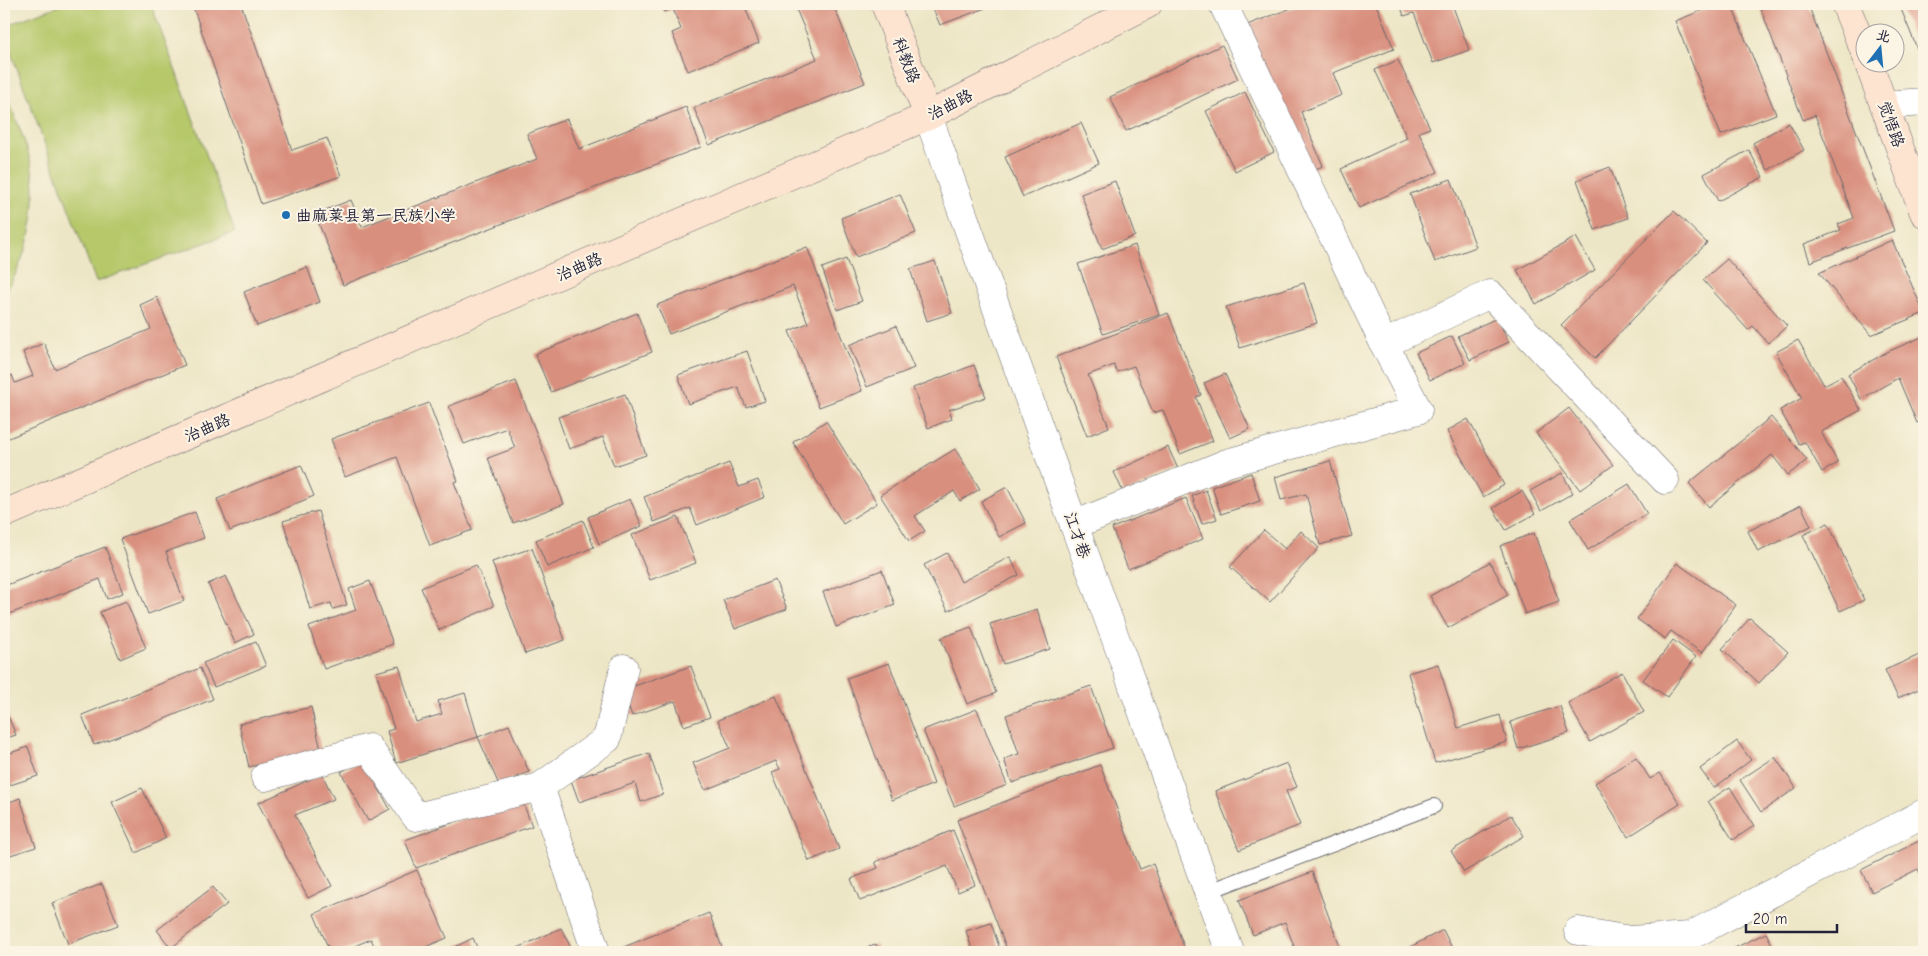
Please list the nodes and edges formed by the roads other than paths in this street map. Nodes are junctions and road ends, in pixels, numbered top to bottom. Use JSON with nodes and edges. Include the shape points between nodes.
{"nodes":[{"id":1,"x":885,"y":4,"type":"edge"},
{"id":2,"x":1148,"y":4,"type":"edge"},
{"id":3,"x":1223,"y":4,"type":"edge"},
{"id":4,"x":1845,"y":4,"type":"edge"},
{"id":5,"x":1856,"y":31,"type":"edge"},
{"id":6,"x":1872,"y":72,"type":"edge"},
{"id":7,"x":1924,"y":102,"type":"edge"},
{"id":8,"x":1885,"y":105,"type":"junction"},
{"id":9,"x":928,"y":116,"type":"junction"},
{"id":10,"x":1924,"y":213,"type":"edge"},
{"id":11,"x":1384,"y":344,"type":"junction"},
{"id":12,"x":1665,"y":480,"type":"dead end"},
{"id":13,"x":4,"y":514,"type":"edge"},
{"id":14,"x":1074,"y":525,"type":"junction"},
{"id":15,"x":624,"y":668,"type":"dead end"},
{"id":16,"x":264,"y":778,"type":"dead end"},
{"id":17,"x":540,"y":787,"type":"junction"},
{"id":18,"x":1434,"y":806,"type":"dead end"},
{"id":19,"x":1924,"y":813,"type":"edge"},
{"id":20,"x":1207,"y":892,"type":"junction"},
{"id":21,"x":1578,"y":931,"type":"dead end"},
{"id":22,"x":596,"y":952,"type":"edge"},
{"id":23,"x":1230,"y":952,"type":"edge"}],
"edges":[{"from":1,"to":9,"type":"main road","name":"科教路"},
{"from":2,"to":9,"type":"main road","name":"治曲路"},
{"from":3,"to":11,"type":"street"},
{"from":4,"to":5,"type":"main road"},
{"from":6,"to":8,"type":"main road","name":"觉悟路"},
{"from":7,"to":8,"type":"street"},
{"from":8,"to":10,"type":"main road","name":"觉悟路"},
{"from":9,"to":13,"type":"main road","name":"治曲路"},
{"from":9,"to":14,"type":"street","name":"江才巷"},
{"from":11,"to":12,"type":"street","via":[[1490,294]]},
{"from":11,"to":14,"type":"street","via":[[1418,410],[1226,462]]},
{"from":14,"to":20,"type":"street","name":"江才巷"},
{"from":15,"to":17,"type":"street","via":[[607,739]]},
{"from":16,"to":17,"type":"street","via":[[369,748],[416,817]]},
{"from":17,"to":22,"type":"street"},
{"from":18,"to":20,"type":"lane"},
{"from":19,"to":21,"type":"street","via":[[1690,936],[1630,940]]},
{"from":20,"to":23,"type":"street","name":"江才巷"}]}
